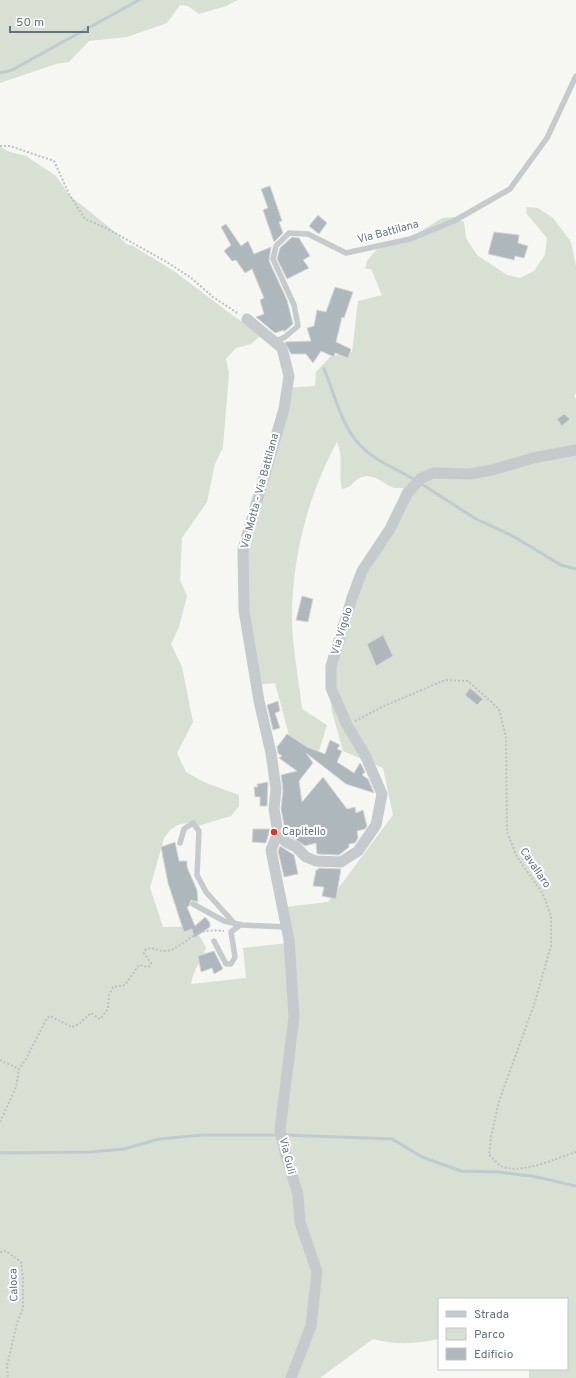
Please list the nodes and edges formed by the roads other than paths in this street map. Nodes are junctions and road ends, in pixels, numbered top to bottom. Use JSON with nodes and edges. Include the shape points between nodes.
{"nodes":[{"id":1,"x":576,"y":76,"type":"edge"},
{"id":2,"x":247,"y":319,"type":"road end"},
{"id":3,"x":276,"y":341,"type":"junction"},
{"id":4,"x":576,"y":450,"type":"edge"},
{"id":5,"x":278,"y":833,"type":"junction"},
{"id":6,"x":180,"y":843,"type":"dead end"},
{"id":7,"x":193,"y":904,"type":"dead end"},
{"id":8,"x":238,"y":924,"type":"junction"},
{"id":9,"x":286,"y":927,"type":"junction"},
{"id":10,"x":214,"y":940,"type":"dead end"},
{"id":11,"x":291,"y":1378,"type":"edge"}],
"edges":[{"from":1,"to":3,"type":"lane","name":"Via Battilana","via":[[547,138],[510,189],[454,221],[410,239],[346,253],[308,234],[289,233],[276,246],[273,259],[294,305],[298,326]]},
{"from":2,"to":3,"type":"street"},
{"from":3,"to":5,"type":"street","name":"Via Motta - Via Battilana","via":[[282,348],[289,376],[284,409],[243,549],[244,610],[259,701],[271,753]]},
{"from":4,"to":5,"type":"street","name":"Via Vigolo","via":[[470,474],[433,474],[420,479],[411,489],[390,529],[362,571],[331,666],[331,688],[347,725],[365,754],[382,794],[376,825],[358,851],[341,862],[316,861],[306,857]]},
{"from":5,"to":9,"type":"street","via":[[271,850]]},
{"from":6,"to":8,"type":"lane","via":[[184,830],[193,823],[199,831],[197,875],[206,892]]},
{"from":7,"to":8,"type":"lane","via":[[224,921]]},
{"from":8,"to":9,"type":"lane"},
{"from":8,"to":10,"type":"lane","via":[[231,932],[235,957],[231,964],[226,964]]},
{"from":9,"to":11,"type":"street","name":"Via Guli","via":[[294,1017],[280,1130],[298,1195],[300,1222],[317,1272],[311,1326]]}]}
